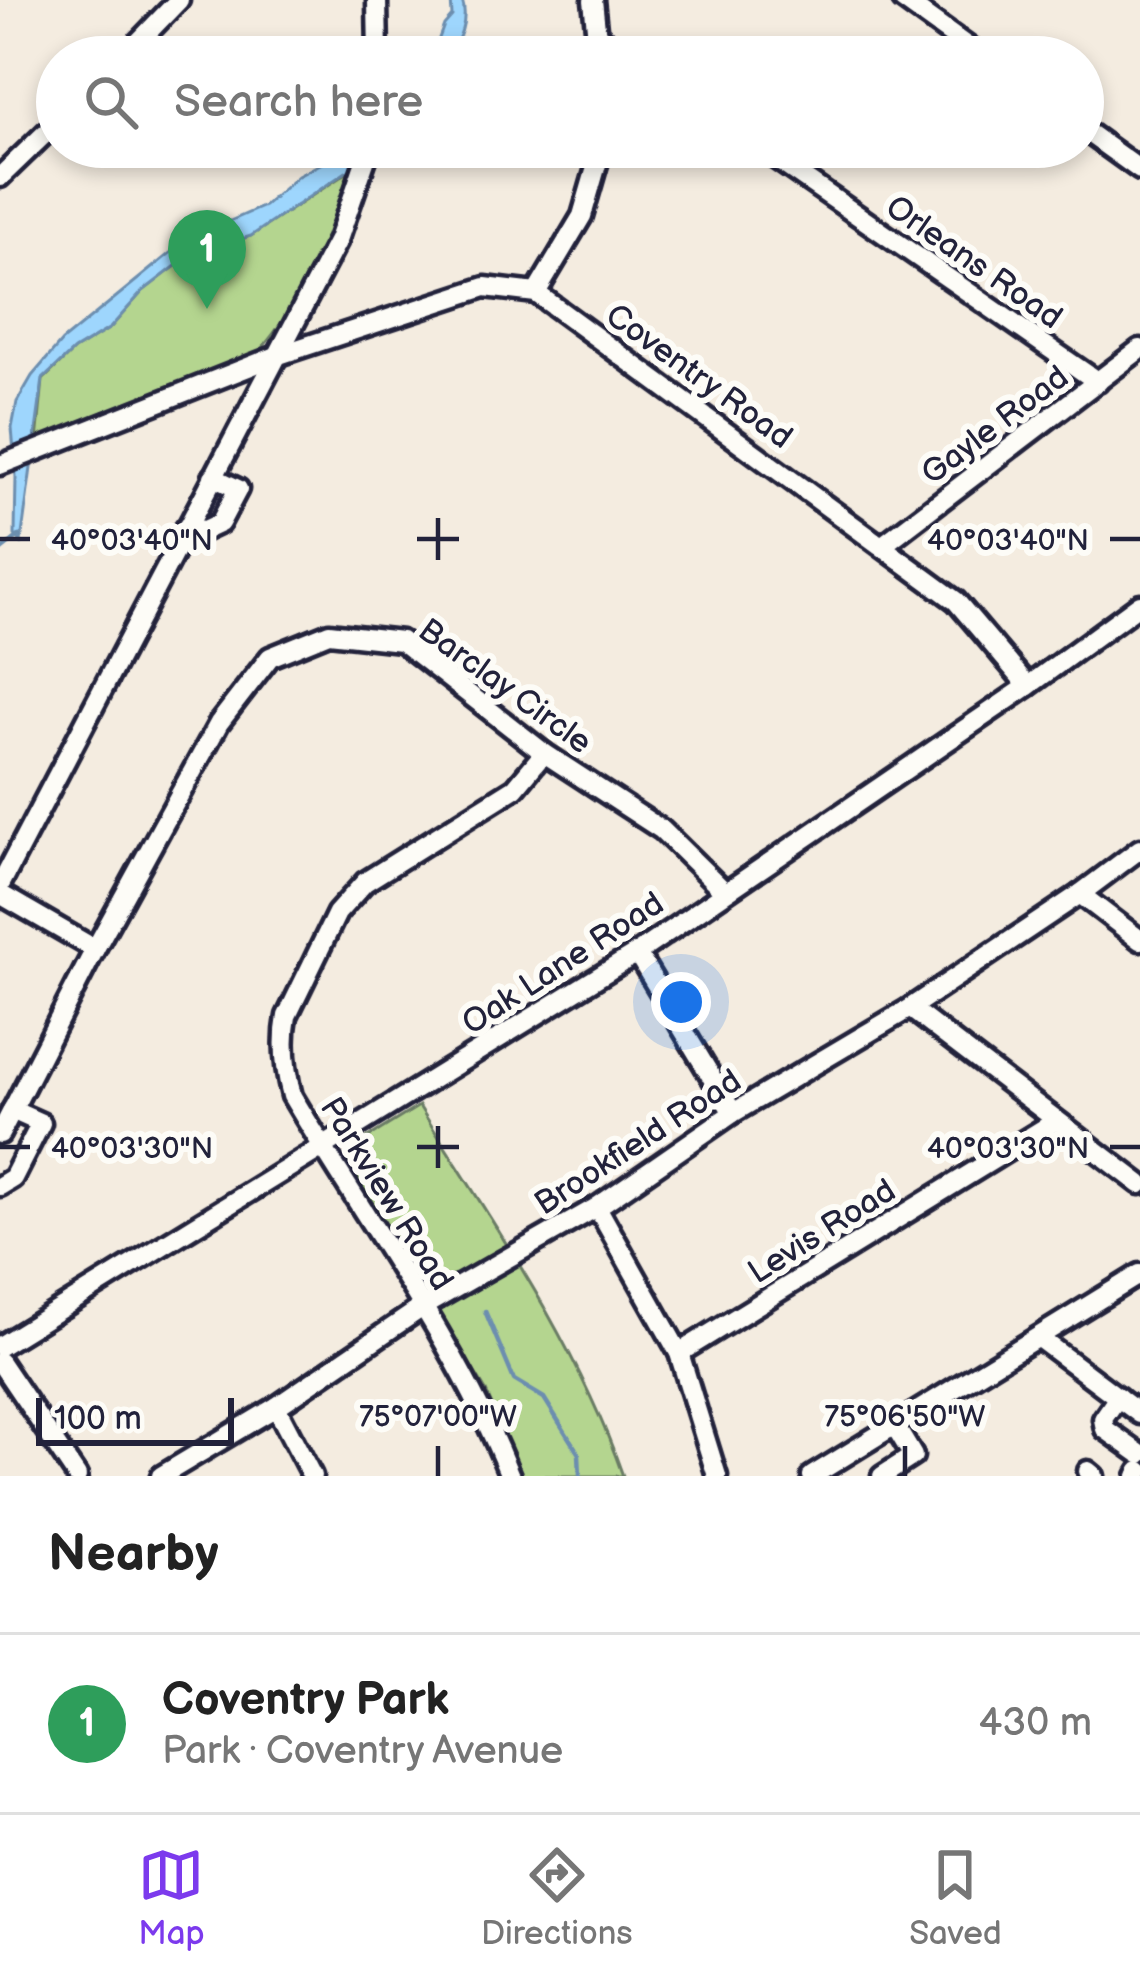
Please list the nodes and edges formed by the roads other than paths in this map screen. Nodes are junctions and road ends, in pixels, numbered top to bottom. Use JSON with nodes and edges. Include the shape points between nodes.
{"nodes":[{"id":1,"x":179,"y":0,"type":"edge"},
{"id":2,"x":377,"y":0,"type":"edge"},
{"id":3,"x":593,"y":0,"type":"edge"},
{"id":4,"x":903,"y":0,"type":"edge"},
{"id":5,"x":597,"y":34,"type":"joint"},
{"id":6,"x":144,"y":36,"type":"edge"},
{"id":7,"x":378,"y":36,"type":"edge"},
{"id":8,"x":600,"y":36,"type":"edge"},
{"id":9,"x":953,"y":36,"type":"edge"},
{"id":10,"x":36,"y":142,"type":"edge"},
{"id":11,"x":1104,"y":144,"type":"edge"},
{"id":12,"x":365,"y":168,"type":"edge"},
{"id":13,"x":596,"y":168,"type":"edge"},
{"id":14,"x":789,"y":168,"type":"edge"},
{"id":15,"x":1140,"y":170,"type":"edge"},
{"id":16,"x":0,"y":177,"type":"edge"},
{"id":17,"x":536,"y":292,"type":"junction"},
{"id":18,"x":1140,"y":349,"type":"edge"},
{"id":19,"x":276,"y":356,"type":"junction"},
{"id":20,"x":1098,"y":382,"type":"junction"},
{"id":21,"x":4,"y":462,"type":"edge"},
{"id":22,"x":213,"y":477,"type":"junction"},
{"id":23,"x":186,"y":528,"type":"junction"},
{"id":24,"x":883,"y":545,"type":"junction"},
{"id":25,"x":1140,"y":604,"type":"edge"},
{"id":26,"x":1028,"y":686,"type":"junction"},
{"id":27,"x":544,"y":753,"type":"junction"},
{"id":28,"x":0,"y":831,"type":"edge"},
{"id":29,"x":21,"y":840,"type":"junction"},
{"id":30,"x":1140,"y":849,"type":"edge"},
{"id":31,"x":6,"y":857,"type":"edge"},
{"id":32,"x":0,"y":885,"type":"edge"},
{"id":33,"x":724,"y":891,"type":"junction"},
{"id":34,"x":0,"y":894,"type":"edge"},
{"id":35,"x":1080,"y":894,"type":"junction"},
{"id":36,"x":1140,"y":940,"type":"edge"},
{"id":37,"x":95,"y":949,"type":"junction"},
{"id":38,"x":637,"y":953,"type":"junction"},
{"id":39,"x":910,"y":1008,"type":"junction"},
{"id":40,"x":12,"y":1110,"type":"junction"},
{"id":41,"x":734,"y":1113,"type":"junction"},
{"id":42,"x":1056,"y":1121,"type":"junction"},
{"id":43,"x":0,"y":1134,"type":"edge"},
{"id":44,"x":322,"y":1147,"type":"junction"},
{"id":45,"x":1140,"y":1184,"type":"edge"},
{"id":46,"x":0,"y":1186,"type":"edge"},
{"id":47,"x":597,"y":1207,"type":"junction"},
{"id":48,"x":1140,"y":1274,"type":"edge"},
{"id":49,"x":424,"y":1306,"type":"junction"},
{"id":50,"x":1040,"y":1339,"type":"junction"},
{"id":51,"x":0,"y":1346,"type":"edge"},
{"id":52,"x":679,"y":1353,"type":"junction"},
{"id":53,"x":0,"y":1362,"type":"edge"},
{"id":54,"x":1118,"y":1397,"type":"junction"},
{"id":55,"x":276,"y":1407,"type":"junction"},
{"id":56,"x":1140,"y":1414,"type":"edge"},
{"id":57,"x":895,"y":1426,"type":"junction"},
{"id":58,"x":1140,"y":1454,"type":"edge"},
{"id":59,"x":834,"y":1471,"type":"edge"},
{"id":60,"x":77,"y":1476,"type":"edge"},
{"id":61,"x":161,"y":1476,"type":"edge"},
{"id":62,"x":312,"y":1476,"type":"edge"},
{"id":63,"x":510,"y":1476,"type":"edge"},
{"id":64,"x":717,"y":1476,"type":"edge"},
{"id":65,"x":812,"y":1476,"type":"edge"},
{"id":66,"x":882,"y":1476,"type":"edge"}],
"edges":[{"from":1,"to":6,"type":"street"},
{"from":2,"to":7,"type":"street"},
{"from":3,"to":5,"type":"street"},
{"from":4,"to":9,"type":"street"},
{"from":5,"to":8,"type":"street"},
{"from":10,"to":16,"type":"street"},
{"from":11,"to":15,"type":"street"},
{"from":12,"to":19,"type":"street"},
{"from":13,"to":17,"type":"street","via":[[582,216]]},
{"from":14,"to":20,"type":"street","name":"Orleans Road"},
{"from":17,"to":19,"type":"street","via":[[485,287]]},
{"from":17,"to":24,"type":"street","name":"Coventry Road"},
{"from":18,"to":20,"type":"street","name":"Gayle Road"},
{"from":19,"to":21,"type":"street"},
{"from":19,"to":22,"type":"street"},
{"from":20,"to":24,"type":"street","name":"Gayle Road"},
{"from":22,"to":23,"type":"street"},
{"from":22,"to":23,"type":"street","via":[[238,489],[220,524]]},
{"from":23,"to":29,"type":"street"},
{"from":24,"to":26,"type":"street","name":"Coventry Road","via":[[956,601]]},
{"from":25,"to":26,"type":"street","name":"Oak Lane Road"},
{"from":26,"to":33,"type":"street","name":"Oak Lane Road"},
{"from":27,"to":33,"type":"street","name":"Barclay Circle","via":[[662,830]]},
{"from":27,"to":37,"type":"street","name":"Barclay Circle","via":[[401,641],[328,633],[270,657],[219,723]]},
{"from":27,"to":44,"type":"street","name":"Parkview Road","via":[[515,788],[365,882],[337,914],[285,1030],[292,1096]]},
{"from":28,"to":29,"type":"street"},
{"from":29,"to":31,"type":"street"},
{"from":30,"to":35,"type":"street","name":"Brookfield Road"},
{"from":31,"to":32,"type":"street"},
{"from":33,"to":38,"type":"street","name":"Oak Lane Road"},
{"from":34,"to":37,"type":"street"},
{"from":35,"to":36,"type":"street"},
{"from":35,"to":39,"type":"street","name":"Brookfield Road"},
{"from":37,"to":40,"type":"street","name":"Barclay Circle"},
{"from":38,"to":41,"type":"street"},
{"from":38,"to":44,"type":"street","name":"Oak Lane Road"},
{"from":39,"to":41,"type":"street","name":"Brookfield Road"},
{"from":39,"to":42,"type":"street"},
{"from":40,"to":43,"type":"street","name":"Barclay Circle"},
{"from":40,"to":46,"type":"street","via":[[41,1123],[14,1178]]},
{"from":41,"to":47,"type":"street","name":"Brookfield Road"},
{"from":42,"to":45,"type":"street"},
{"from":42,"to":52,"type":"street","name":"Levis Road"},
{"from":44,"to":49,"type":"street","name":"Parkview Road"},
{"from":44,"to":51,"type":"street","name":"Oak Lane Road"},
{"from":47,"to":49,"type":"street","name":"Brookfield Road"},
{"from":47,"to":52,"type":"street"},
{"from":48,"to":50,"type":"street"},
{"from":49,"to":55,"type":"street","name":"Brookfield Road"},
{"from":49,"to":63,"type":"street","name":"Parkview Road"},
{"from":50,"to":54,"type":"street"},
{"from":50,"to":57,"type":"street"},
{"from":52,"to":64,"type":"street"},
{"from":53,"to":60,"type":"street"},
{"from":54,"to":56,"type":"street"},
{"from":54,"to":58,"type":"street","via":[[1105,1430]]},
{"from":55,"to":61,"type":"street","name":"Brookfield Road"},
{"from":55,"to":62,"type":"street"},
{"from":57,"to":59,"type":"street"},
{"from":57,"to":66,"type":"street","via":[[913,1456]]},
{"from":59,"to":65,"type":"street"}]}
